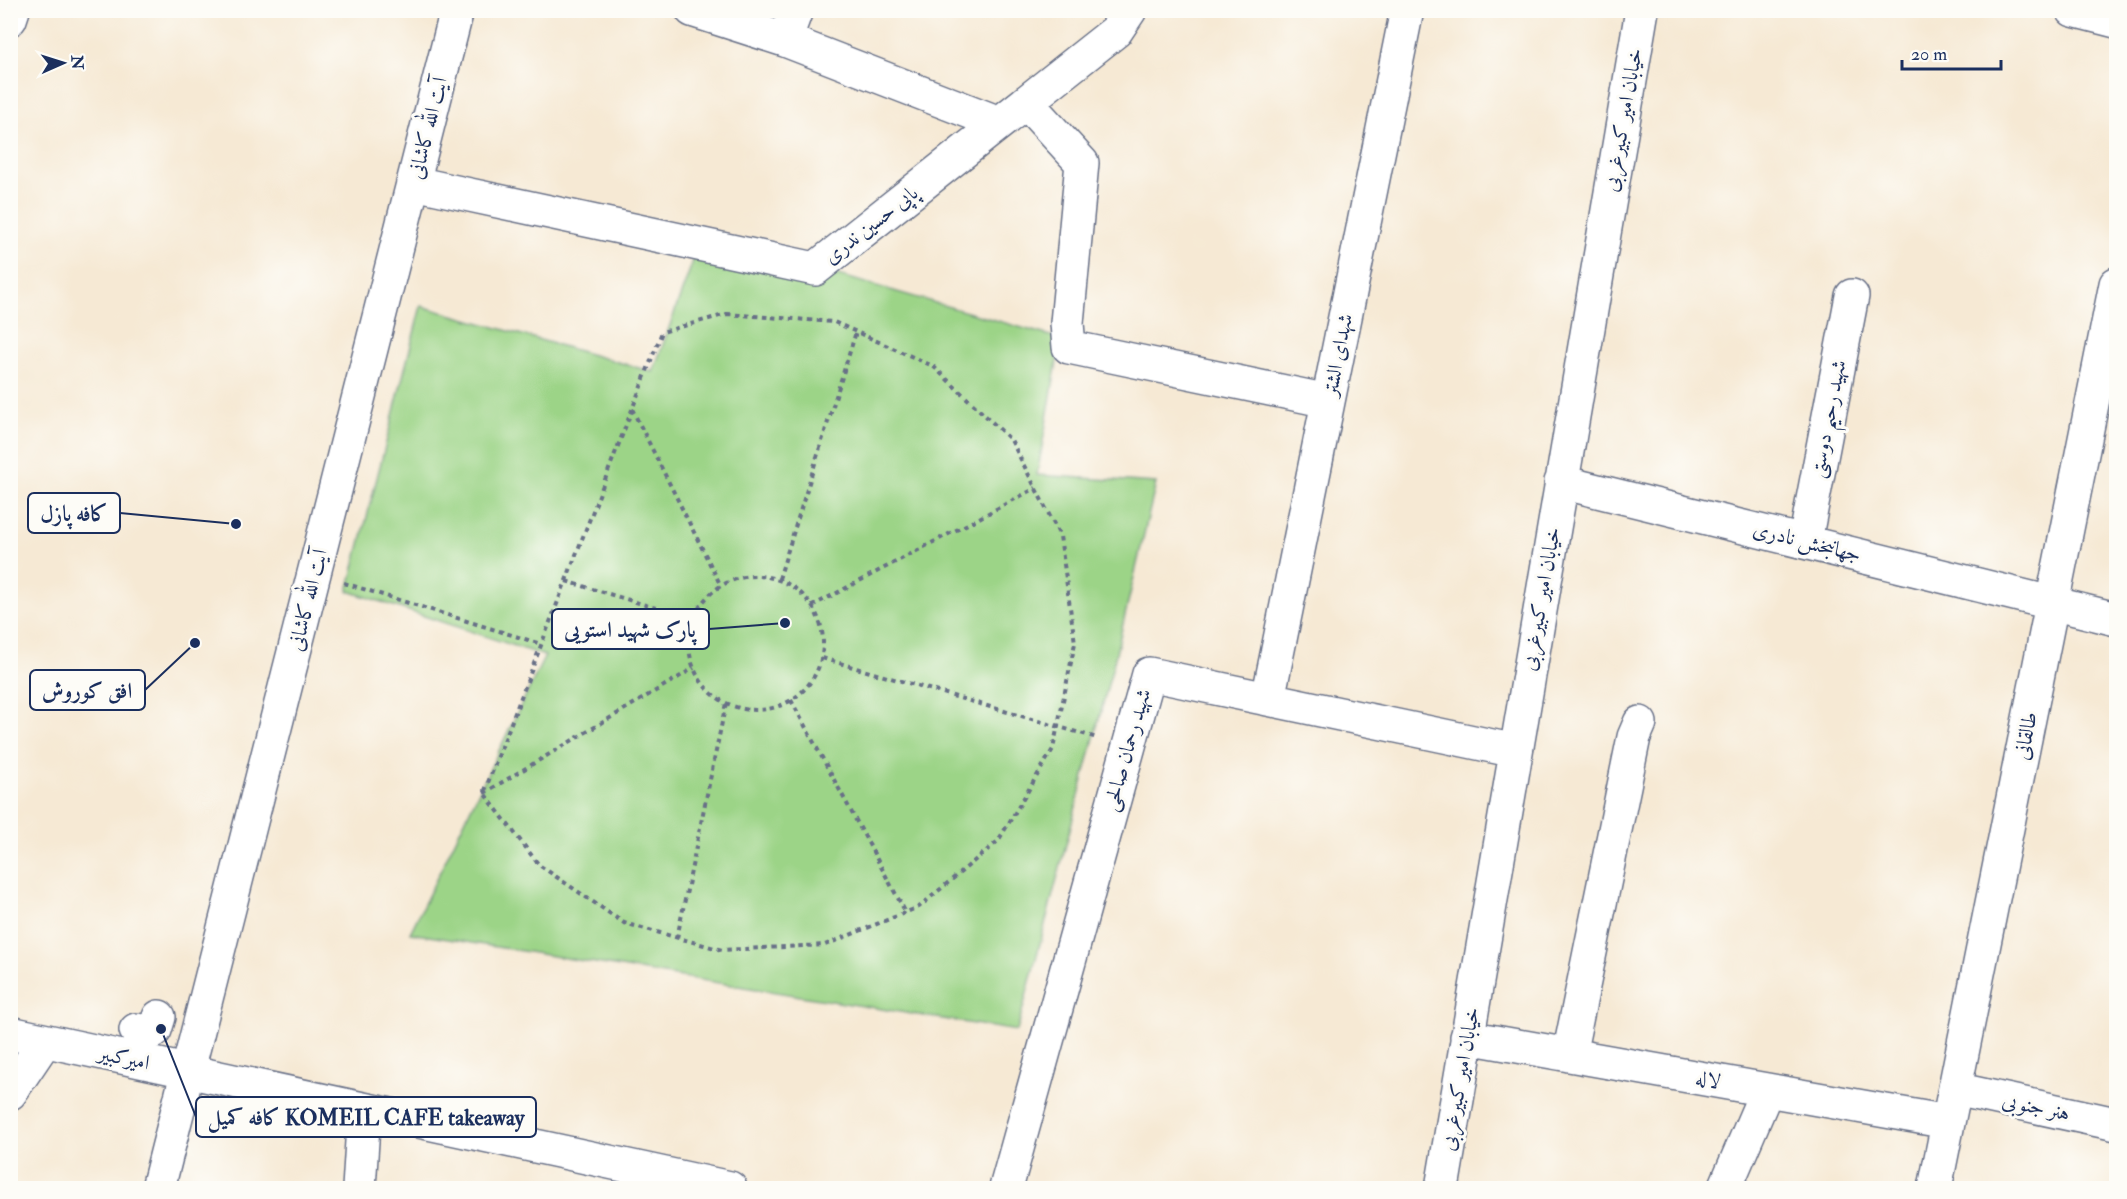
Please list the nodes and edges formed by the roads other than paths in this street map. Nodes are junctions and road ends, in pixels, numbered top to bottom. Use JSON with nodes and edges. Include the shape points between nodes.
{"nodes":[{"id":1,"x":13,"y":10,"type":"edge"},
{"id":2,"x":457,"y":10,"type":"edge"},
{"id":3,"x":692,"y":10,"type":"edge"},
{"id":4,"x":1130,"y":10,"type":"edge"},
{"id":5,"x":1407,"y":10,"type":"edge"},
{"id":6,"x":1642,"y":10,"type":"edge"},
{"id":7,"x":2073,"y":10,"type":"edge"},
{"id":8,"x":10,"y":19,"type":"edge"},
{"id":9,"x":2116,"y":21,"type":"edge"},
{"id":10,"x":791,"y":25,"type":"edge"},
{"id":11,"x":1026,"y":102,"type":"junction"},
{"id":12,"x":999,"y":123,"type":"junction"},
{"id":13,"x":414,"y":183,"type":"junction"},
{"id":14,"x":2116,"y":284,"type":"edge"},
{"id":15,"x":1851,"y":296,"type":"dead end"},
{"id":16,"x":1328,"y":401,"type":"junction"},
{"id":17,"x":1561,"y":482,"type":"junction"},
{"id":18,"x":1805,"y":541,"type":"junction"},
{"id":19,"x":2052,"y":603,"type":"junction"},
{"id":20,"x":2116,"y":619,"type":"edge"},
{"id":21,"x":1268,"y":699,"type":"junction"},
{"id":22,"x":1640,"y":723,"type":"dead end"},
{"id":23,"x":1516,"y":751,"type":"junction"},
{"id":24,"x":10,"y":1034,"type":"edge"},
{"id":25,"x":1467,"y":1036,"type":"junction"},
{"id":26,"x":45,"y":1041,"type":"junction"},
{"id":27,"x":1569,"y":1055,"type":"junction"},
{"id":28,"x":188,"y":1072,"type":"junction"},
{"id":29,"x":1955,"y":1089,"type":"junction"},
{"id":30,"x":1767,"y":1090,"type":"junction"},
{"id":31,"x":10,"y":1094,"type":"edge"},
{"id":32,"x":364,"y":1110,"type":"junction"},
{"id":33,"x":1948,"y":1122,"type":"junction"},
{"id":34,"x":2116,"y":1124,"type":"edge"},
{"id":35,"x":158,"y":1188,"type":"edge"},
{"id":36,"x":359,"y":1188,"type":"edge"},
{"id":37,"x":730,"y":1188,"type":"edge"},
{"id":38,"x":1006,"y":1188,"type":"edge"},
{"id":39,"x":1442,"y":1188,"type":"edge"},
{"id":40,"x":1725,"y":1188,"type":"edge"},
{"id":41,"x":1935,"y":1188,"type":"edge"}],
"edges":[{"from":1,"to":8,"type":"street"},
{"from":2,"to":13,"type":"street","name":"آیت الله کاشانی"},
{"from":3,"to":10,"type":"street"},
{"from":4,"to":11,"type":"street","name":"پاپی حسین ندری","via":[[1116,31]]},
{"from":5,"to":16,"type":"street","name":"شهدای الشتر"},
{"from":6,"to":17,"type":"street","name":"خیابان امیر کبیرغربی"},
{"from":7,"to":9,"type":"street"},
{"from":10,"to":12,"type":"street"},
{"from":11,"to":12,"type":"street","name":"پاپی حسین ندری"},
{"from":11,"to":16,"type":"street","via":[[1082,163],[1067,323],[1069,347]]},
{"from":12,"to":13,"type":"street","name":"پاپی حسین ندری","via":[[814,269]]},
{"from":13,"to":28,"type":"street","name":"آیت الله کاشانی"},
{"from":14,"to":19,"type":"street","name":"طالقانی"},
{"from":15,"to":18,"type":"street","name":"شهید رحیم دوستی"},
{"from":16,"to":21,"type":"street","name":"شهدای الشتر"},
{"from":17,"to":18,"type":"street","name":"جهانبخش نادری"},
{"from":17,"to":23,"type":"street","name":"خیابان امیر کبیرغربی"},
{"from":18,"to":19,"type":"street","name":"جهانبخش نادری"},
{"from":19,"to":20,"type":"street","name":"جهانبخش نادری"},
{"from":19,"to":29,"type":"street","name":"طالقانی"},
{"from":21,"to":23,"type":"street","name":"شهید رحمان صالحی"},
{"from":21,"to":38,"type":"street","name":"شهید رحمان صالحی","via":[[1149,674]]},
{"from":22,"to":27,"type":"street"},
{"from":23,"to":25,"type":"street","name":"خیابان امیر کبیرغربی"},
{"from":24,"to":26,"type":"street","name":"امیرکبیر"},
{"from":25,"to":27,"type":"street","name":"لاله"},
{"from":25,"to":39,"type":"street","name":"خیابان امیر کبیرغربی"},
{"from":26,"to":28,"type":"street","name":"امیرکبیر"},
{"from":26,"to":31,"type":"street"},
{"from":27,"to":30,"type":"street","name":"لاله"},
{"from":28,"to":32,"type":"street","name":"امیرکبیر"},
{"from":28,"to":35,"type":"street","name":"آیت الله کاشانی"},
{"from":29,"to":33,"type":"street","name":"طالقانی"},
{"from":29,"to":34,"type":"street","name":"هنر جنوبی"},
{"from":30,"to":33,"type":"street","name":"لاله"},
{"from":30,"to":40,"type":"street"},
{"from":32,"to":36,"type":"street"},
{"from":32,"to":37,"type":"street","name":"امیرکبیر"},
{"from":33,"to":41,"type":"street","name":"طالقانی"}]}
